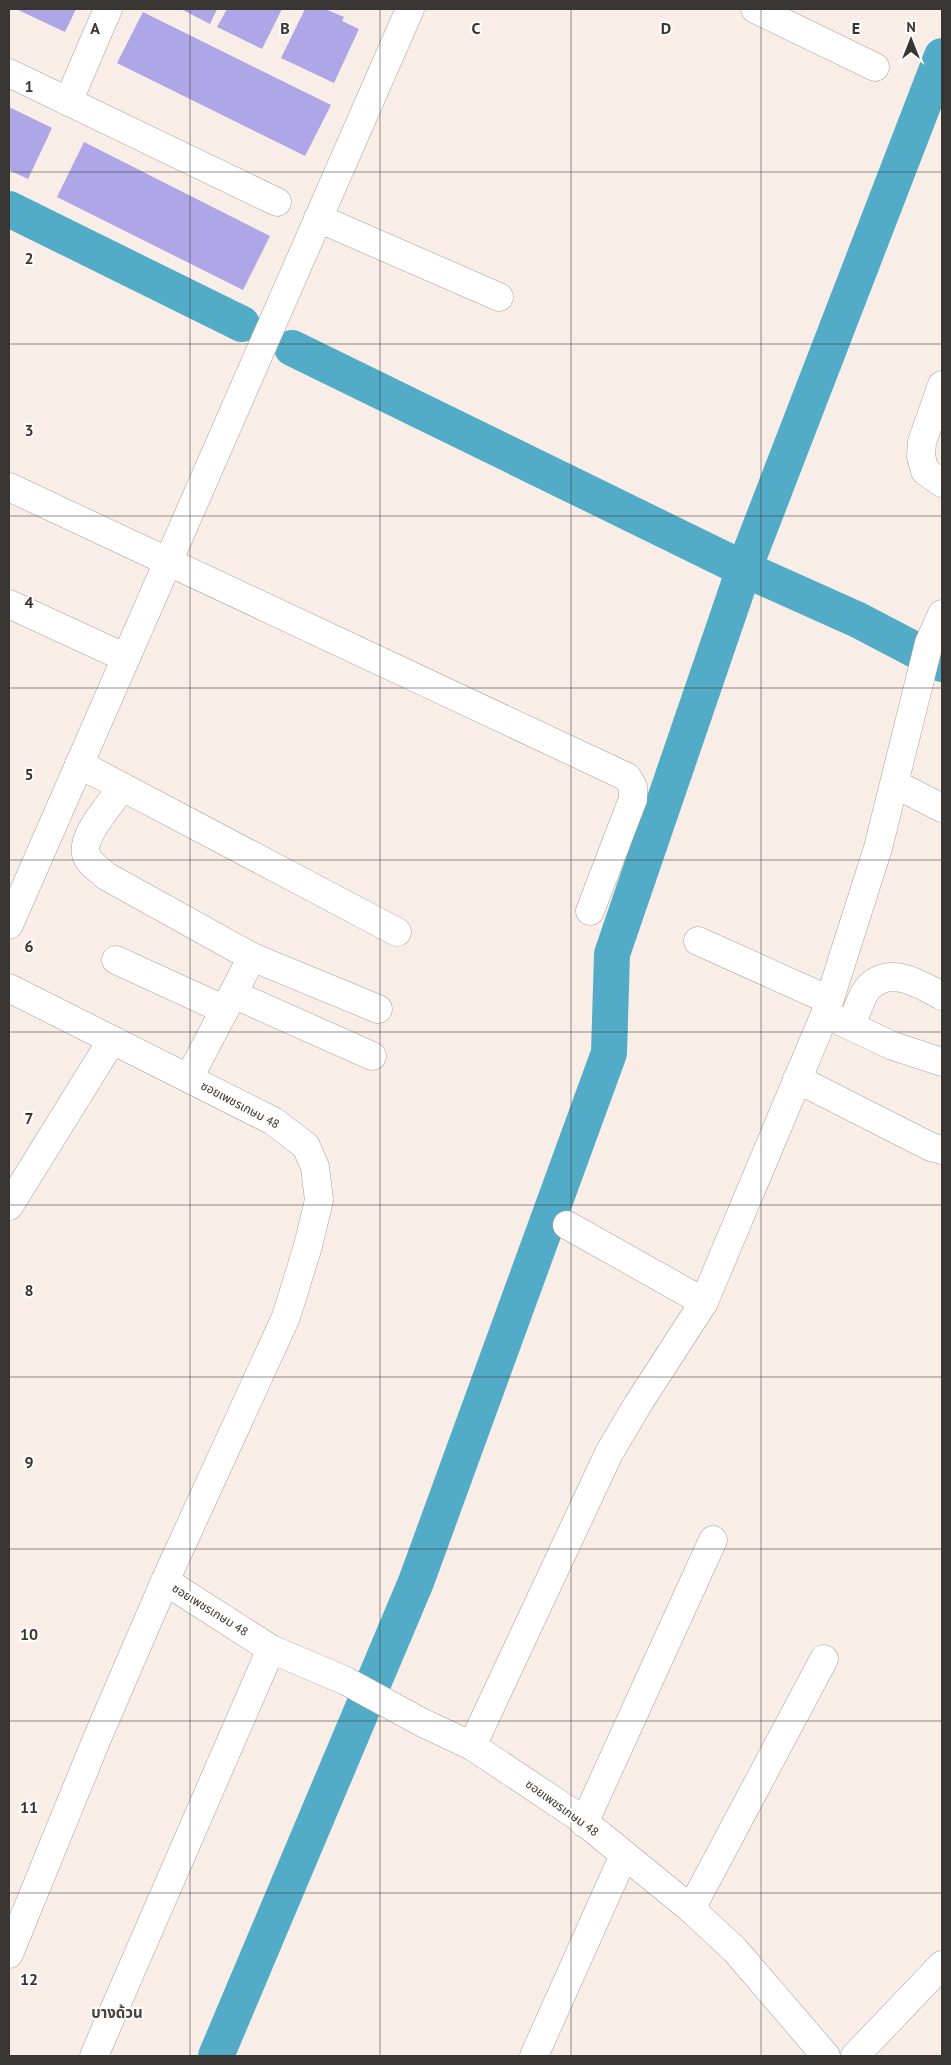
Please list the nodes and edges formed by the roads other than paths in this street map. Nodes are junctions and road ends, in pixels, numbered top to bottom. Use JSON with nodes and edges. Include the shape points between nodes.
{"nodes":[{"id":1,"x":108,"y":9,"type":"edge"},
{"id":2,"x":408,"y":9,"type":"edge"},
{"id":3,"x":754,"y":9,"type":"edge"},
{"id":4,"x":875,"y":67,"type":"dead end"},
{"id":5,"x":9,"y":73,"type":"edge"},
{"id":6,"x":68,"y":102,"type":"junction"},
{"id":7,"x":277,"y":202,"type":"dead end"},
{"id":8,"x":318,"y":218,"type":"junction"},
{"id":9,"x":499,"y":297,"type":"dead end"},
{"id":10,"x":942,"y":385,"type":"edge"},
{"id":11,"x":942,"y":483,"type":"edge"},
{"id":12,"x":9,"y":486,"type":"edge"},
{"id":13,"x":169,"y":561,"type":"junction"},
{"id":14,"x":9,"y":604,"type":"edge"},
{"id":15,"x":942,"y":614,"type":"edge"},
{"id":16,"x":126,"y":658,"type":"junction"},
{"id":17,"x":79,"y":764,"type":"junction"},
{"id":18,"x":895,"y":784,"type":"junction"},
{"id":19,"x":118,"y":793,"type":"dead end"},
{"id":20,"x":942,"y":808,"type":"edge"},
{"id":21,"x":590,"y":911,"type":"dead end"},
{"id":22,"x":9,"y":925,"type":"edge"},
{"id":23,"x":397,"y":932,"type":"dead end"},
{"id":24,"x":698,"y":941,"type":"dead end"},
{"id":25,"x":252,"y":957,"type":"junction"},
{"id":26,"x":116,"y":960,"type":"dead end"},
{"id":27,"x":9,"y":988,"type":"edge"},
{"id":28,"x":942,"y":996,"type":"edge"},
{"id":29,"x":229,"y":1002,"type":"junction"},
{"id":30,"x":827,"y":1007,"type":"junction"},
{"id":31,"x":378,"y":1009,"type":"dead end"},
{"id":32,"x":851,"y":1026,"type":"junction"},
{"id":33,"x":112,"y":1040,"type":"junction"},
{"id":34,"x":372,"y":1056,"type":"dead end"},
{"id":35,"x":942,"y":1062,"type":"edge"},
{"id":36,"x":189,"y":1078,"type":"junction"},
{"id":37,"x":797,"y":1079,"type":"junction"},
{"id":38,"x":942,"y":1150,"type":"edge"},
{"id":39,"x":9,"y":1206,"type":"edge"},
{"id":40,"x":567,"y":1225,"type":"dead end"},
{"id":41,"x":704,"y":1302,"type":"junction"},
{"id":42,"x":713,"y":1540,"type":"dead end"},
{"id":43,"x":165,"y":1582,"type":"junction"},
{"id":44,"x":272,"y":1649,"type":"junction"},
{"id":45,"x":824,"y":1659,"type":"dead end"},
{"id":46,"x":472,"y":1746,"type":"junction"},
{"id":47,"x":584,"y":1823,"type":"junction"},
{"id":48,"x":624,"y":1855,"type":"junction"},
{"id":49,"x":691,"y":1908,"type":"junction"},
{"id":50,"x":9,"y":1951,"type":"edge"},
{"id":51,"x":942,"y":1965,"type":"edge"},
{"id":52,"x":94,"y":2056,"type":"edge"},
{"id":53,"x":534,"y":2056,"type":"edge"},
{"id":54,"x":826,"y":2056,"type":"edge"},
{"id":55,"x":856,"y":2056,"type":"edge"}],
"edges":[{"from":1,"to":6,"type":"street"},
{"from":2,"to":8,"type":"street"},
{"from":3,"to":4,"type":"street"},
{"from":5,"to":6,"type":"street"},
{"from":6,"to":7,"type":"street"},
{"from":8,"to":9,"type":"street"},
{"from":8,"to":13,"type":"street"},
{"from":10,"to":11,"type":"street","via":[[922,442],[921,456],[925,471]]},
{"from":12,"to":13,"type":"street"},
{"from":13,"to":16,"type":"street"},
{"from":13,"to":21,"type":"street","via":[[627,777],[633,787],[633,799]]},
{"from":14,"to":16,"type":"street"},
{"from":15,"to":18,"type":"street","via":[[919,677]]},
{"from":16,"to":17,"type":"street"},
{"from":17,"to":22,"type":"street"},
{"from":17,"to":23,"type":"street"},
{"from":18,"to":20,"type":"street"},
{"from":18,"to":30,"type":"street"},
{"from":19,"to":25,"type":"street","via":[[89,835],[84,847],[87,859],[106,876]]},
{"from":24,"to":30,"type":"street"},
{"from":25,"to":29,"type":"street"},
{"from":25,"to":31,"type":"street"},
{"from":26,"to":29,"type":"street"},
{"from":27,"to":33,"type":"street","name":"ซอยเพชรเกษม 48"},
{"from":28,"to":32,"type":"street","via":[[910,979],[880,980],[868,987]]},
{"from":29,"to":34,"type":"street"},
{"from":29,"to":36,"type":"street"},
{"from":30,"to":32,"type":"street"},
{"from":30,"to":37,"type":"street"},
{"from":32,"to":35,"type":"street","via":[[893,1046]]},
{"from":33,"to":36,"type":"street","name":"ซอยเพชรเกษม 48"},
{"from":33,"to":39,"type":"street"},
{"from":36,"to":43,"type":"street","name":"ซอยเพชรเกษม 48","via":[[273,1121],[306,1146],[315,1168],[319,1200],[286,1317]]},
{"from":37,"to":38,"type":"street"},
{"from":37,"to":41,"type":"street"},
{"from":40,"to":41,"type":"street"},
{"from":41,"to":46,"type":"street","via":[[609,1453]]},
{"from":42,"to":47,"type":"street"},
{"from":43,"to":44,"type":"street","name":"ซอยเพชรเกษม 48"},
{"from":43,"to":50,"type":"street"},
{"from":44,"to":46,"type":"street","name":"ซอยเพชรเกษม 48","via":[[346,1681]]},
{"from":44,"to":52,"type":"street"},
{"from":45,"to":49,"type":"street"},
{"from":46,"to":47,"type":"street","name":"ซอยเพชรเกษม 48"},
{"from":47,"to":48,"type":"street","name":"ซอยเพชรเกษม 48"},
{"from":48,"to":49,"type":"street","name":"ซอยเพชรเกษม 48"},
{"from":48,"to":53,"type":"street"},
{"from":49,"to":54,"type":"street","name":"ซอยเพชรเกษม 48","via":[[735,1950]]},
{"from":51,"to":55,"type":"street"}]}
